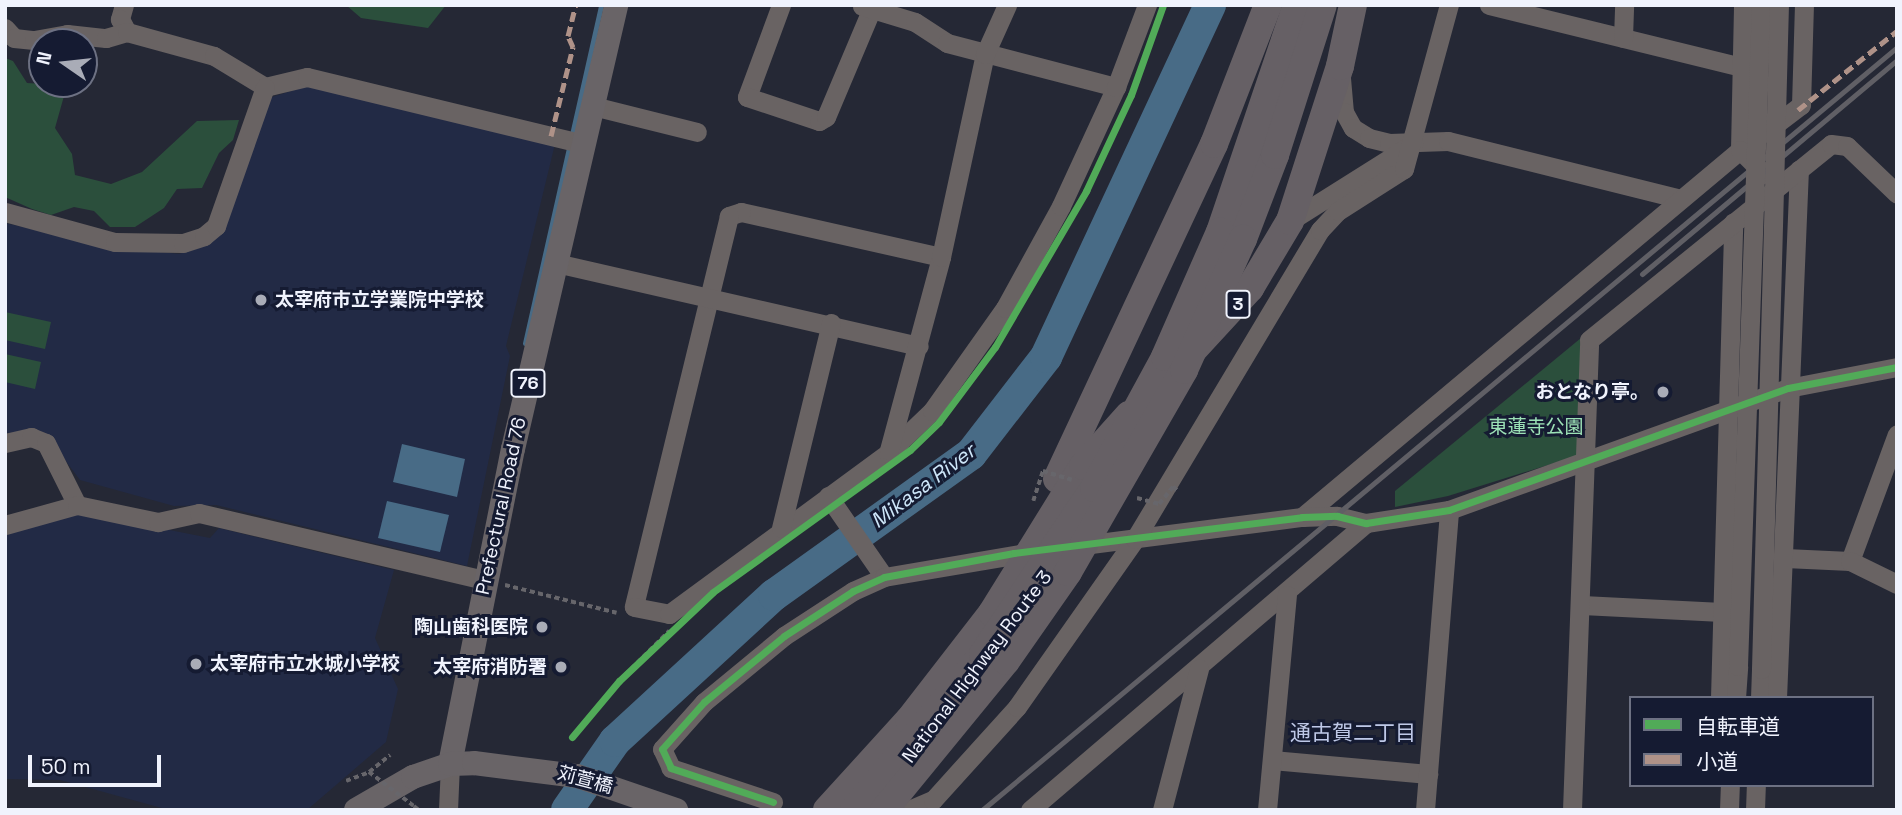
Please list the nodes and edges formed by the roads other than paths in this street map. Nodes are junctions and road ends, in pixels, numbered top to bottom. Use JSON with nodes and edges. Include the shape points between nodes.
{"nodes":[{"id":1,"x":124,"y":5,"type":"edge"},
{"id":2,"x":616,"y":5,"type":"edge"},
{"id":3,"x":781,"y":5,"type":"edge"},
{"id":4,"x":1007,"y":5,"type":"edge"},
{"id":5,"x":1147,"y":5,"type":"edge"},
{"id":6,"x":1268,"y":5,"type":"edge"},
{"id":7,"x":1297,"y":5,"type":"edge"},
{"id":8,"x":1323,"y":5,"type":"edge"},
{"id":9,"x":1353,"y":5,"type":"edge"},
{"id":10,"x":1449,"y":5,"type":"edge"},
{"id":11,"x":1489,"y":5,"type":"edge"},
{"id":12,"x":1624,"y":5,"type":"edge"},
{"id":13,"x":1743,"y":5,"type":"edge"},
{"id":14,"x":1761,"y":5,"type":"edge"},
{"id":15,"x":1779,"y":5,"type":"edge"},
{"id":16,"x":1804,"y":5,"type":"edge"},
{"id":17,"x":867,"y":7,"type":"edge"},
{"id":18,"x":896,"y":10,"type":"edge"},
{"id":19,"x":5,"y":28,"type":"edge"},
{"id":20,"x":127,"y":33,"type":"junction"},
{"id":21,"x":1623,"y":38,"type":"junction"},
{"id":22,"x":985,"y":54,"type":"junction"},
{"id":23,"x":1340,"y":66,"type":"junction"},
{"id":24,"x":1741,"y":68,"type":"junction"},
{"id":25,"x":265,"y":87,"type":"junction"},
{"id":26,"x":1116,"y":87,"type":"junction"},
{"id":27,"x":593,"y":106,"type":"junction"},
{"id":28,"x":697,"y":132,"type":"dead end"},
{"id":29,"x":574,"y":142,"type":"junction"},
{"id":30,"x":1415,"y":142,"type":"junction"},
{"id":31,"x":1740,"y":150,"type":"junction"},
{"id":32,"x":1799,"y":169,"type":"junction"},
{"id":33,"x":1776,"y":187,"type":"junction"},
{"id":34,"x":1897,"y":194,"type":"edge"},
{"id":35,"x":1680,"y":198,"type":"junction"},
{"id":36,"x":5,"y":212,"type":"edge"},
{"id":37,"x":1290,"y":221,"type":"junction"},
{"id":38,"x":1733,"y":222,"type":"junction"},
{"id":39,"x":1231,"y":236,"type":"junction"},
{"id":40,"x":941,"y":257,"type":"junction"},
{"id":41,"x":556,"y":263,"type":"junction"},
{"id":42,"x":709,"y":296,"type":"junction"},
{"id":43,"x":831,"y":323,"type":"junction"},
{"id":44,"x":919,"y":346,"type":"junction"},
{"id":45,"x":1897,"y":367,"type":"edge"},
{"id":46,"x":1788,"y":388,"type":"junction"},
{"id":47,"x":1727,"y":410,"type":"junction"},
{"id":48,"x":1897,"y":433,"type":"edge"},
{"id":49,"x":5,"y":443,"type":"edge"},
{"id":50,"x":888,"y":453,"type":"junction"},
{"id":51,"x":1586,"y":464,"type":"junction"},
{"id":52,"x":832,"y":503,"type":"junction"},
{"id":53,"x":77,"y":505,"type":"junction"},
{"id":54,"x":1450,"y":510,"type":"junction"},
{"id":55,"x":1302,"y":517,"type":"junction"},
{"id":56,"x":1366,"y":523,"type":"junction"},
{"id":57,"x":5,"y":525,"type":"edge"},
{"id":58,"x":781,"y":528,"type":"junction"},
{"id":59,"x":1135,"y":539,"type":"junction"},
{"id":60,"x":1023,"y":552,"type":"junction"},
{"id":61,"x":1785,"y":558,"type":"junction"},
{"id":62,"x":1850,"y":561,"type":"junction"},
{"id":63,"x":881,"y":572,"type":"junction"},
{"id":64,"x":484,"y":580,"type":"junction"},
{"id":65,"x":1897,"y":584,"type":"edge"},
{"id":66,"x":1287,"y":595,"type":"junction"},
{"id":67,"x":1581,"y":606,"type":"junction"},
{"id":68,"x":1722,"y":612,"type":"junction"},
{"id":69,"x":1199,"y":668,"type":"junction"},
{"id":70,"x":1720,"y":696,"type":"edge"},
{"id":71,"x":1735,"y":696,"type":"edge"},
{"id":72,"x":1760,"y":696,"type":"edge"},
{"id":73,"x":1777,"y":696,"type":"edge"},
{"id":74,"x":1272,"y":760,"type":"junction"},
{"id":75,"x":450,"y":764,"type":"junction"},
{"id":76,"x":1428,"y":774,"type":"junction"},
{"id":77,"x":1730,"y":787,"type":"edge"},
{"id":78,"x":1756,"y":787,"type":"edge"},
{"id":79,"x":773,"y":802,"type":"dead end"},
{"id":80,"x":830,"y":809,"type":"edge"},
{"id":81,"x":356,"y":810,"type":"edge"},
{"id":82,"x":448,"y":810,"type":"edge"},
{"id":83,"x":676,"y":810,"type":"edge"},
{"id":84,"x":884,"y":810,"type":"edge"},
{"id":85,"x":1030,"y":810,"type":"edge"},
{"id":86,"x":1162,"y":810,"type":"edge"},
{"id":87,"x":1266,"y":810,"type":"edge"},
{"id":88,"x":1425,"y":810,"type":"edge"},
{"id":89,"x":1572,"y":810,"type":"edge"},
{"id":90,"x":1729,"y":810,"type":"edge"},
{"id":91,"x":1755,"y":810,"type":"edge"}],
"edges":[{"from":1,"to":20,"type":"street","via":[[120,19]]},
{"from":2,"to":27,"type":"main road","name":"Prefectural Road 76","number":"76"},
{"from":3,"to":17,"type":"street","via":[[747,97],[819,121],[827,117]]},
{"from":4,"to":22,"type":"street"},
{"from":5,"to":26,"type":"street"},
{"from":6,"to":60,"type":"highway","number":"3","via":[[1213,144]]},
{"from":7,"to":39,"type":"highway","name":"National Highway Route 3","number":"3"},
{"from":8,"to":39,"type":"highway","name":"National Highway Route 3","number":"3","via":[[1275,155]]},
{"from":9,"to":23,"type":"highway","number":"3"},
{"from":10,"to":30,"type":"street"},
{"from":11,"to":21,"type":"street"},
{"from":12,"to":21,"type":"street"},
{"from":13,"to":24,"type":"street"},
{"from":14,"to":71,"type":"street","bridge":true},
{"from":15,"to":72,"type":"street","bridge":true},
{"from":16,"to":31,"type":"street","via":[[1801,104]]},
{"from":17,"to":18,"type":"street"},
{"from":18,"to":22,"type":"street","via":[[947,43]]},
{"from":19,"to":20,"type":"street","via":[[14,38],[34,40],[67,34],[106,38]]},
{"from":20,"to":25,"type":"street","via":[[214,56]]},
{"from":21,"to":24,"type":"street"},
{"from":22,"to":26,"type":"street"},
{"from":22,"to":40,"type":"street"},
{"from":23,"to":30,"type":"street","via":[[1343,105],[1353,128],[1369,138]]},
{"from":23,"to":37,"type":"highway","number":"3"},
{"from":24,"to":31,"type":"street"},
{"from":25,"to":29,"type":"street","via":[[307,77]]},
{"from":25,"to":36,"type":"street","via":[[216,226],[204,236],[183,243],[115,242]]},
{"from":26,"to":50,"type":"street","via":[[1061,206],[1005,308],[932,411]]},
{"from":27,"to":28,"type":"street"},
{"from":27,"to":29,"type":"main road","name":"Prefectural Road 76","number":"76"},
{"from":29,"to":41,"type":"main road","name":"Prefectural Road 76","number":"76"},
{"from":30,"to":35,"type":"street","via":[[1448,141]]},
{"from":30,"to":37,"type":"street","via":[[1389,163]]},
{"from":30,"to":59,"type":"street","via":[[1404,169],[1338,211],[1320,230]]},
{"from":31,"to":33,"type":"street"},
{"from":31,"to":35,"type":"street"},
{"from":32,"to":33,"type":"street"},
{"from":32,"to":34,"type":"street","via":[[1831,144],[1840,143]]},
{"from":32,"to":46,"type":"street"},
{"from":33,"to":38,"type":"street"},
{"from":35,"to":55,"type":"street"},
{"from":37,"to":60,"type":"highway","number":"3","via":[[1234,308],[1098,447]]},
{"from":38,"to":47,"type":"street"},
{"from":38,"to":51,"type":"street","via":[[1589,340]]},
{"from":39,"to":80,"type":"highway","name":"National Highway Route 3","number":"3","bridge":true,"via":[[1094,488],[984,654]]},
{"from":39,"to":84,"type":"highway","name":"National Highway Route 3","number":"3","bridge":true,"via":[[1179,381],[1068,572],[991,681]]},
{"from":40,"to":42,"type":"street","via":[[734,212]]},
{"from":40,"to":44,"type":"street"},
{"from":41,"to":42,"type":"street"},
{"from":41,"to":64,"type":"main road","name":"Prefectural Road 76","number":"76"},
{"from":42,"to":43,"type":"street"},
{"from":42,"to":58,"type":"street","via":[[634,607],[669,614]]},
{"from":43,"to":44,"type":"street"},
{"from":43,"to":58,"type":"street"},
{"from":44,"to":50,"type":"street"},
{"from":45,"to":46,"type":"street"},
{"from":46,"to":47,"type":"street"},
{"from":46,"to":61,"type":"street"},
{"from":47,"to":51,"type":"street"},
{"from":47,"to":68,"type":"street"},
{"from":48,"to":62,"type":"street"},
{"from":49,"to":53,"type":"street","via":[[32,437],[46,443]]},
{"from":50,"to":52,"type":"street"},
{"from":51,"to":54,"type":"street"},
{"from":51,"to":67,"type":"street"},
{"from":52,"to":58,"type":"street"},
{"from":52,"to":63,"type":"street"},
{"from":53,"to":57,"type":"street"},
{"from":53,"to":64,"type":"street","via":[[158,522],[199,513]]},
{"from":54,"to":56,"type":"street"},
{"from":54,"to":76,"type":"street"},
{"from":55,"to":56,"type":"street","via":[[1337,516]]},
{"from":55,"to":59,"type":"street"},
{"from":56,"to":66,"type":"street"},
{"from":59,"to":60,"type":"street"},
{"from":59,"to":80,"type":"street","via":[[1017,707],[933,800],[909,810]]},
{"from":60,"to":63,"type":"street"},
{"from":60,"to":80,"type":"highway","number":"3","via":[[909,720]]},
{"from":61,"to":62,"type":"street"},
{"from":61,"to":73,"type":"street"},
{"from":62,"to":65,"type":"street"},
{"from":63,"to":79,"type":"street","via":[[784,636],[704,702],[662,749],[671,768]]},
{"from":64,"to":75,"type":"main road","name":"Prefectural Road 76","number":"76"},
{"from":66,"to":69,"type":"street"},
{"from":66,"to":74,"type":"street"},
{"from":67,"to":68,"type":"street"},
{"from":67,"to":89,"type":"street"},
{"from":68,"to":70,"type":"street"},
{"from":69,"to":85,"type":"street"},
{"from":69,"to":86,"type":"street"},
{"from":74,"to":76,"type":"street"},
{"from":74,"to":87,"type":"street"},
{"from":75,"to":81,"type":"main road","via":[[413,777]]},
{"from":75,"to":82,"type":"street"},
{"from":75,"to":83,"type":"main road","name":"苅萱橋","via":[[533,767],[577,776]]},
{"from":76,"to":88,"type":"street"},
{"from":77,"to":90,"type":"street"},
{"from":78,"to":91,"type":"street"}]}
